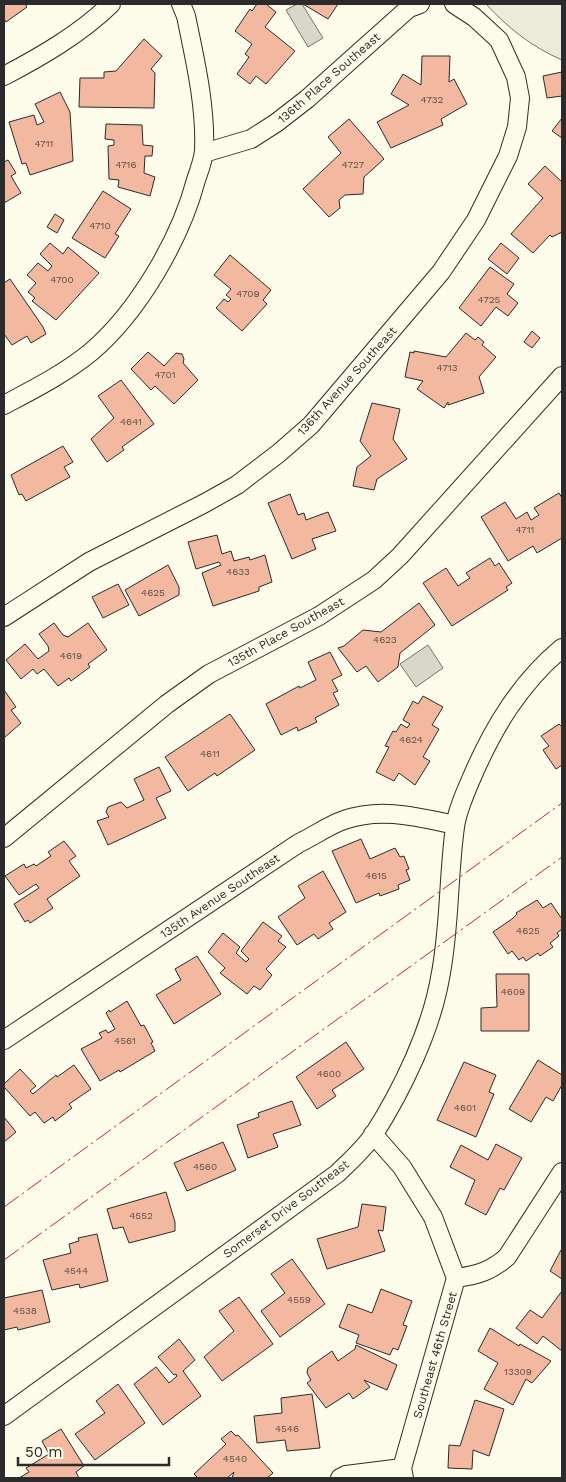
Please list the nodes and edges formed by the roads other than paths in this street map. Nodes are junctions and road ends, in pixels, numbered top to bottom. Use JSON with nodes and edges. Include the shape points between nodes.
{"nodes":[{"id":1,"x":111,"y":4,"type":"edge"},
{"id":2,"x":181,"y":4,"type":"edge"},
{"id":3,"x":420,"y":4,"type":"edge"},
{"id":4,"x":454,"y":4,"type":"edge"},
{"id":5,"x":4,"y":76,"type":"edge"},
{"id":6,"x":204,"y":153,"type":"junction"},
{"id":7,"x":562,"y":376,"type":"edge"},
{"id":8,"x":4,"y":405,"type":"edge"},
{"id":9,"x":4,"y":617,"type":"edge"},
{"id":10,"x":562,"y":648,"type":"edge"},
{"id":11,"x":455,"y":825,"type":"junction"},
{"id":12,"x":4,"y":838,"type":"edge"},
{"id":13,"x":4,"y":1040,"type":"edge"},
{"id":14,"x":373,"y":1134,"type":"junction"},
{"id":15,"x":562,"y":1172,"type":"edge"},
{"id":16,"x":456,"y":1278,"type":"junction"},
{"id":17,"x":4,"y":1416,"type":"edge"},
{"id":18,"x":403,"y":1473,"type":"edge"},
{"id":19,"x":340,"y":1478,"type":"edge"}],
"edges":[{"from":1,"to":5,"type":"street","via":[[46,54]]},
{"from":2,"to":6,"type":"street","via":[[200,94]]},
{"from":3,"to":6,"type":"street","name":"136th Place Southeast","via":[[408,8],[276,123],[251,139]]},
{"from":4,"to":9,"type":"street","name":"136th Avenue Southeast","via":[[467,11],[499,40],[516,77],[520,98],[517,127],[508,156],[476,220],[442,272],[311,425],[279,454],[237,485],[89,562]]},
{"from":6,"to":8,"type":"street","via":[[191,199],[171,248],[143,291],[92,351],[57,377]]},
{"from":7,"to":12,"type":"street","name":"135th Place Southeast","via":[[400,556],[374,580],[320,616],[209,674],[167,704]]},
{"from":10,"to":11,"type":"street","name":"Somerset Drive Southeast","via":[[502,715],[481,756]]},
{"from":11,"to":13,"type":"street","name":"135th Avenue Southeast","via":[[396,813],[371,813],[343,820],[299,844]]},
{"from":11,"to":14,"type":"street","name":"Somerset Drive Southeast","via":[[440,977],[434,1006],[423,1039]]},
{"from":14,"to":16,"type":"street","name":"Southeast 46th Street","via":[[402,1166],[433,1217]]},
{"from":14,"to":17,"type":"street","name":"Somerset Drive Southeast","via":[[338,1173]]},
{"from":15,"to":16,"type":"street","via":[[507,1257],[480,1275]]},
{"from":16,"to":18,"type":"street","name":"Southeast 46th Street"},
{"from":18,"to":19,"type":"street","via":[[346,1475]]}]}
